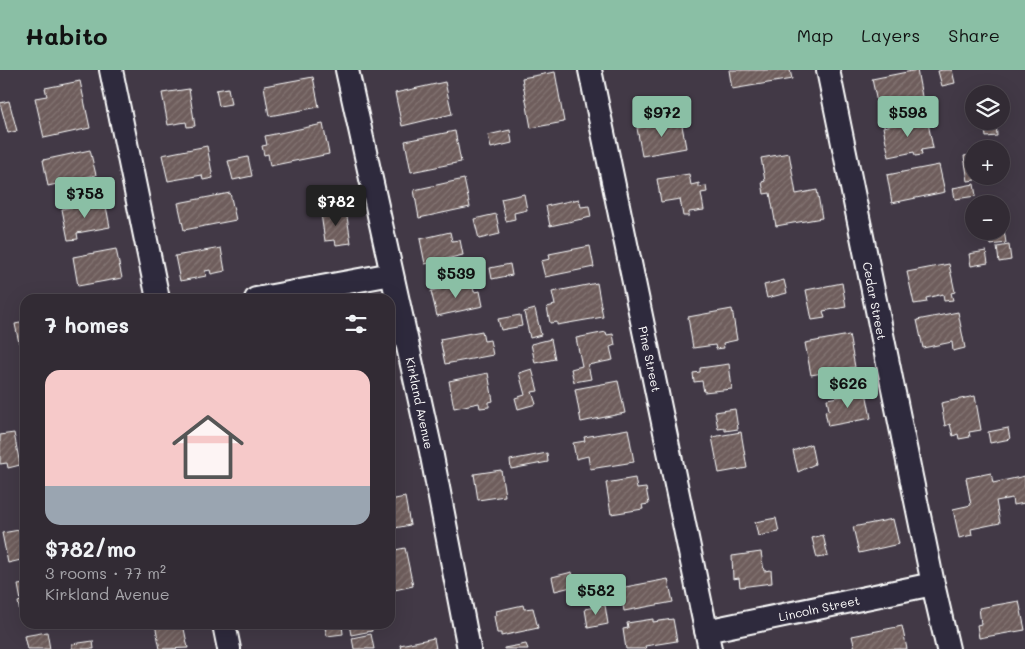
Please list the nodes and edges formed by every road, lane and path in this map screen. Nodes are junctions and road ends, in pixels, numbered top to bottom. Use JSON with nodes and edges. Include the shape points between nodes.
{"nodes":[{"id":1,"x":111,"y":70,"type":"edge"},
{"id":2,"x":347,"y":70,"type":"edge"},
{"id":3,"x":590,"y":70,"type":"edge"},
{"id":4,"x":828,"y":70,"type":"edge"},
{"id":5,"x":392,"y":274,"type":"junction"},
{"id":6,"x":157,"y":294,"type":"edge"},
{"id":7,"x":283,"y":294,"type":"edge"},
{"id":8,"x":932,"y":584,"type":"junction"},
{"id":9,"x":225,"y":629,"type":"edge"},
{"id":10,"x":708,"y":640,"type":"edge"},
{"id":11,"x":229,"y":649,"type":"edge"},
{"id":12,"x":469,"y":649,"type":"edge"},
{"id":13,"x":948,"y":649,"type":"edge"}],
"edges":[{"from":1,"to":6,"type":"street"},
{"from":2,"to":5,"type":"street","name":"Kirkland Avenue"},
{"from":3,"to":10,"type":"street","name":"Pine Street"},
{"from":4,"to":8,"type":"street","name":"Cedar Street"},
{"from":5,"to":7,"type":"street"},
{"from":5,"to":12,"type":"street","name":"Kirkland Avenue","via":[[431,451]]},
{"from":8,"to":10,"type":"street","name":"Lincoln Street"},
{"from":8,"to":13,"type":"street","name":"Cedar Street"},
{"from":9,"to":11,"type":"street"}]}
